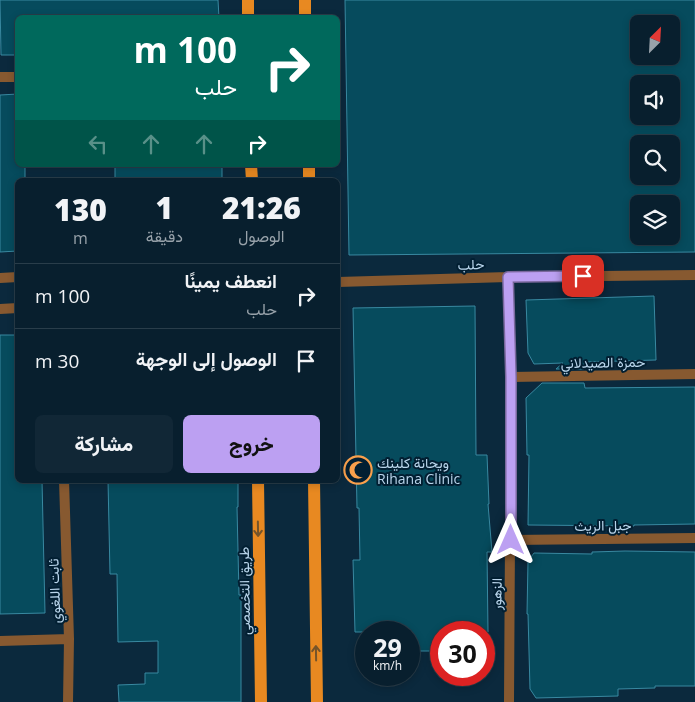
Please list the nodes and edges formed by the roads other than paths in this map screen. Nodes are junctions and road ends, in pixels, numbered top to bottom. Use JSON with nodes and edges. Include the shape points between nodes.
{"nodes":[{"id":1,"x":248,"y":0,"type":"edge"},
{"id":2,"x":305,"y":0,"type":"edge"},
{"id":3,"x":248,"y":15,"type":"edge"},
{"id":4,"x":305,"y":15,"type":"edge"},
{"id":5,"x":0,"y":77,"type":"edge"},
{"id":6,"x":15,"y":77,"type":"edge"},
{"id":7,"x":695,"y":275,"type":"edge"},
{"id":8,"x":508,"y":277,"type":"junction"},
{"id":9,"x":0,"y":278,"type":"edge"},
{"id":10,"x":15,"y":278,"type":"edge"},
{"id":11,"x":340,"y":282,"type":"edge"},
{"id":12,"x":15,"y":308,"type":"edge"},
{"id":13,"x":0,"y":309,"type":"edge"},
{"id":14,"x":695,"y":374,"type":"edge"},
{"id":15,"x":511,"y":377,"type":"junction"},
{"id":16,"x":64,"y":483,"type":"edge"},
{"id":17,"x":258,"y":483,"type":"edge"},
{"id":18,"x":314,"y":483,"type":"edge"},
{"id":19,"x":695,"y":538,"type":"edge"},
{"id":20,"x":511,"y":540,"type":"junction"},
{"id":21,"x":69,"y":639,"type":"junction"},
{"id":22,"x":0,"y":641,"type":"edge"},
{"id":23,"x":68,"y":702,"type":"edge"},
{"id":24,"x":261,"y":702,"type":"edge"},
{"id":25,"x":317,"y":702,"type":"edge"},
{"id":26,"x":508,"y":702,"type":"edge"}],
"edges":[{"from":1,"to":3,"type":"main road"},
{"from":2,"to":4,"type":"main road"},
{"from":5,"to":6,"type":"street"},
{"from":7,"to":8,"type":"street","name":"حلب"},
{"from":8,"to":11,"type":"street","name":"حلب"},
{"from":8,"to":15,"type":"street","name":"الزهور"},
{"from":9,"to":10,"type":"street"},
{"from":12,"to":13,"type":"street"},
{"from":14,"to":15,"type":"street","name":"حمزة الصيدلاني"},
{"from":15,"to":20,"type":"street","name":"الزهور"},
{"from":16,"to":21,"type":"street","name":"ثابت اللغوي"},
{"from":17,"to":24,"type":"main road","name":"طريق التخصصي","one_way":true},
{"from":25,"to":18,"type":"main road","one_way":true},
{"from":19,"to":20,"type":"street","name":"جبل الريث"},
{"from":20,"to":26,"type":"street","name":"الزهور"},
{"from":21,"to":22,"type":"street"},
{"from":21,"to":23,"type":"street","name":"ثابت اللغوي"}]}
